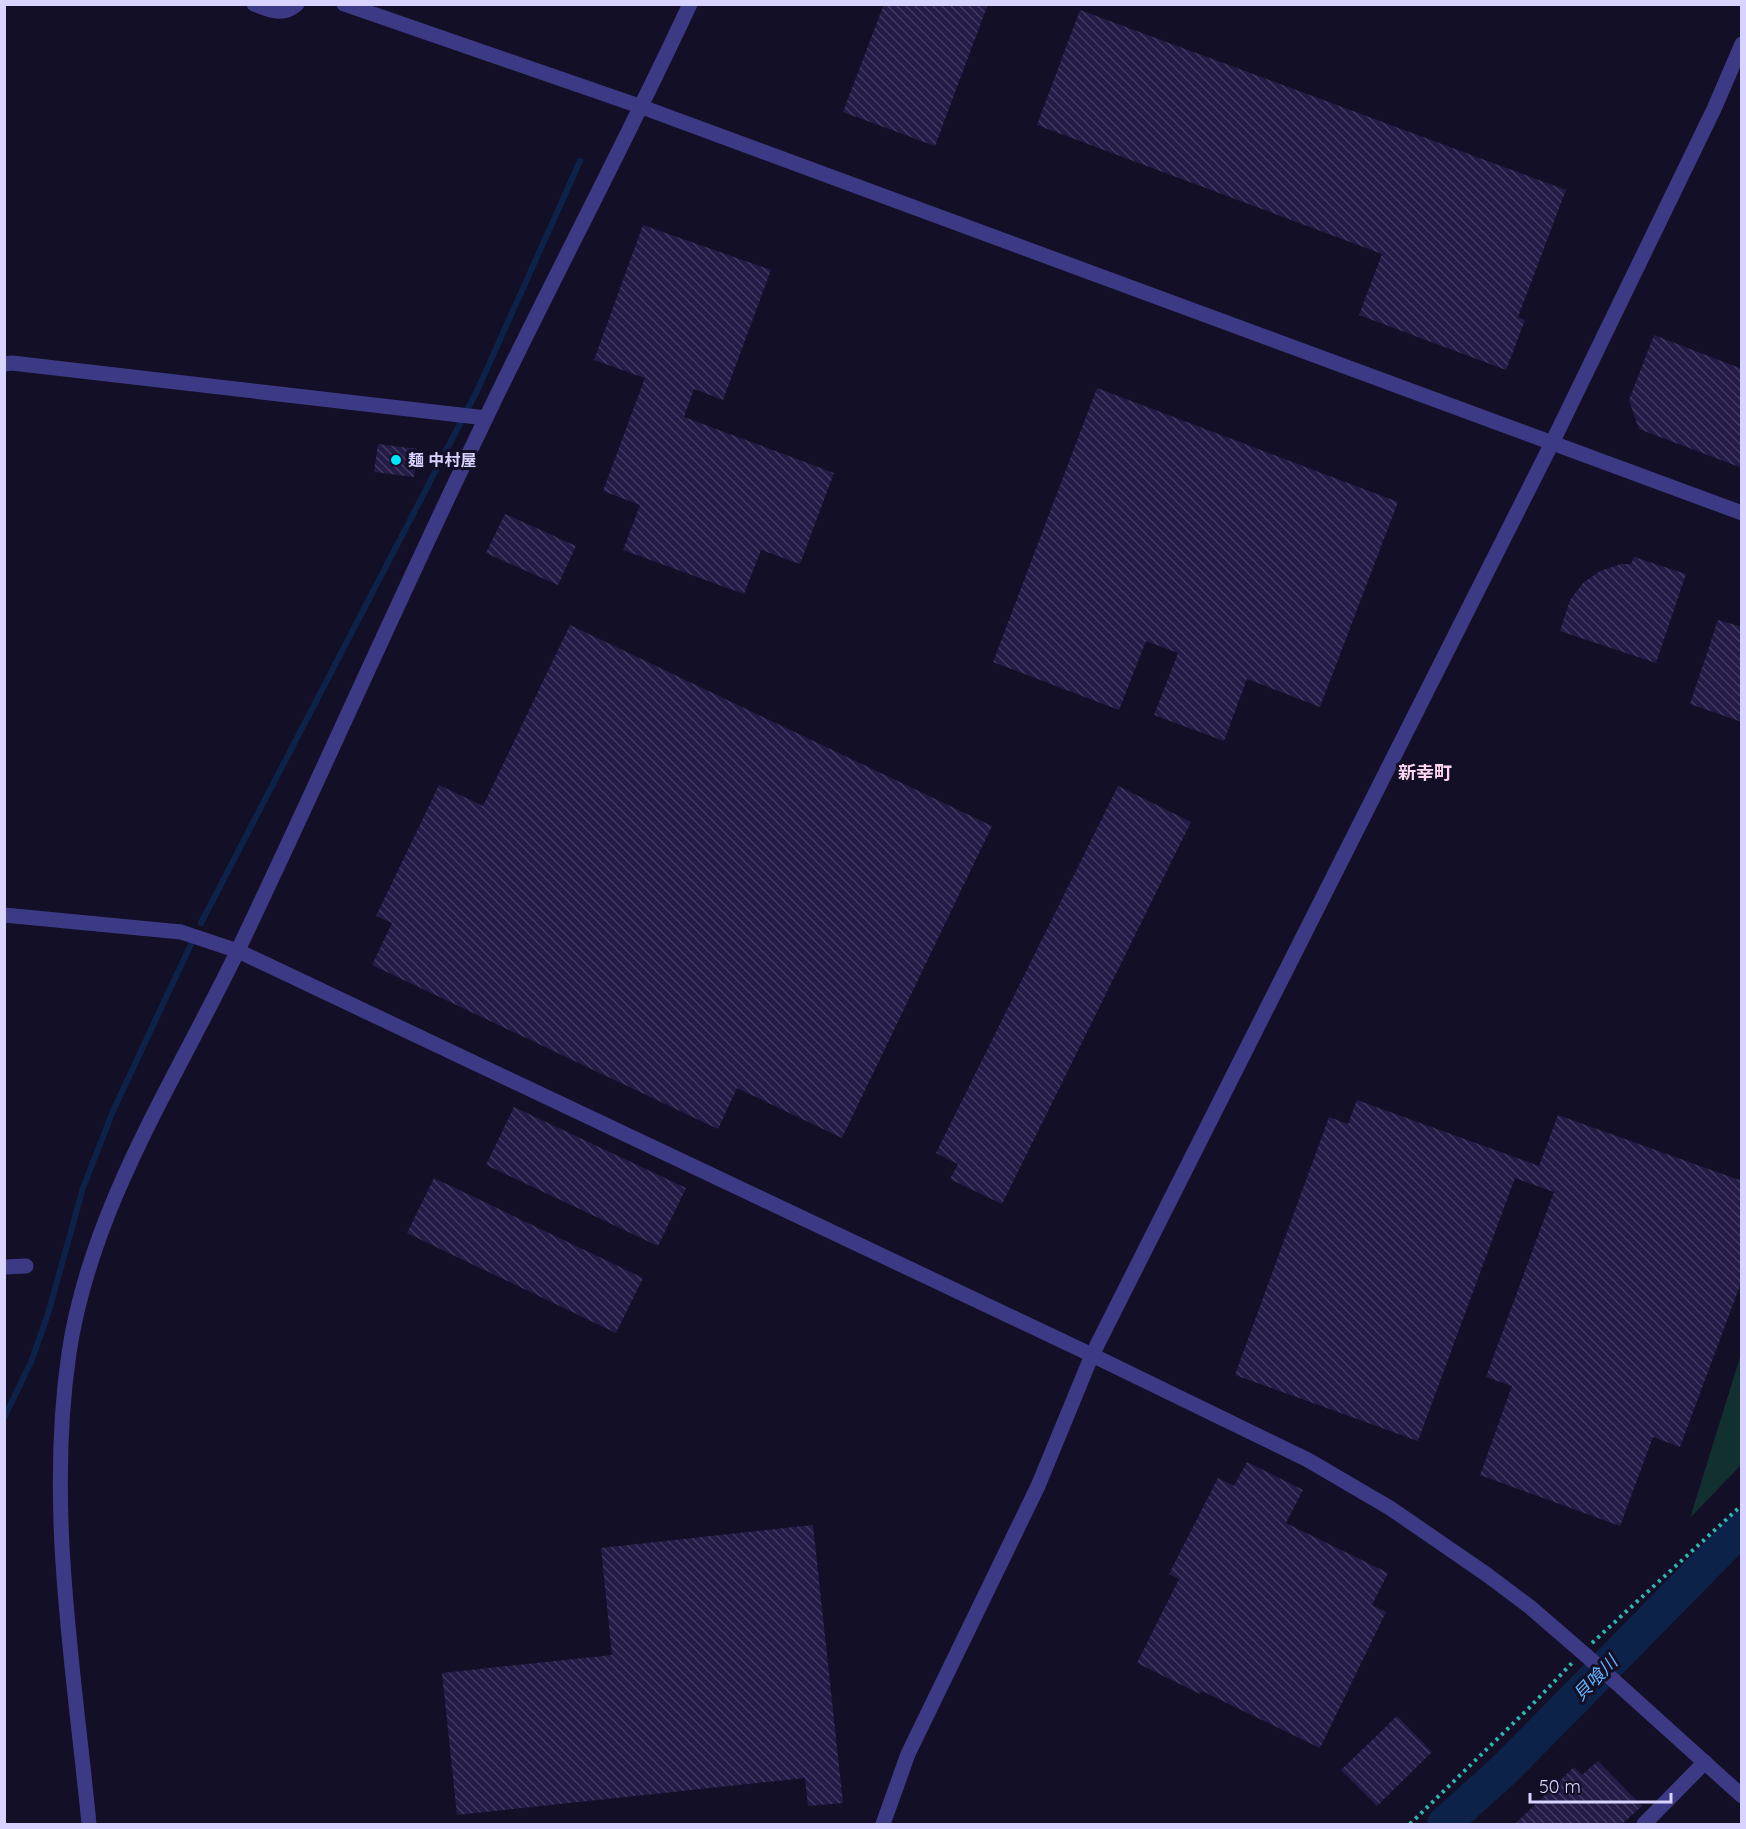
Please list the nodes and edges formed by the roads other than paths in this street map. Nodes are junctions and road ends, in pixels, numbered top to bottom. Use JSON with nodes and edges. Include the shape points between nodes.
{"nodes":[{"id":1,"x":254,"y":4,"type":"edge"},
{"id":2,"x":297,"y":4,"type":"edge"},
{"id":3,"x":344,"y":4,"type":"edge"},
{"id":4,"x":690,"y":4,"type":"edge"},
{"id":5,"x":1742,"y":44,"type":"edge"},
{"id":6,"x":642,"y":106,"type":"junction"},
{"id":7,"x":4,"y":364,"type":"edge"},
{"id":8,"x":486,"y":418,"type":"junction"},
{"id":9,"x":1552,"y":443,"type":"junction"},
{"id":10,"x":1742,"y":513,"type":"edge"},
{"id":11,"x":4,"y":915,"type":"edge"},
{"id":12,"x":238,"y":951,"type":"junction"},
{"id":13,"x":26,"y":1266,"type":"dead end"},
{"id":14,"x":4,"y":1267,"type":"edge"},
{"id":15,"x":1092,"y":1355,"type":"junction"},
{"id":16,"x":1705,"y":1762,"type":"junction"},
{"id":17,"x":1742,"y":1796,"type":"edge"},
{"id":18,"x":89,"y":1824,"type":"edge"},
{"id":19,"x":883,"y":1824,"type":"edge"},
{"id":20,"x":1644,"y":1824,"type":"edge"}],
"edges":[{"from":1,"to":2,"type":"street","via":[[278,13]]},
{"from":3,"to":6,"type":"street"},
{"from":4,"to":6,"type":"street"},
{"from":5,"to":9,"type":"street"},
{"from":6,"to":8,"type":"street"},
{"from":6,"to":9,"type":"street"},
{"from":7,"to":8,"type":"street"},
{"from":8,"to":12,"type":"street"},
{"from":9,"to":10,"type":"street"},
{"from":9,"to":15,"type":"street"},
{"from":11,"to":12,"type":"street","via":[[181,932]]},
{"from":12,"to":15,"type":"street"},
{"from":12,"to":18,"type":"street","via":[[111,1209],[80,1299],[69,1354],[61,1473],[65,1583]]},
{"from":13,"to":14,"type":"street"},
{"from":15,"to":16,"type":"street","via":[[1308,1460],[1390,1508],[1530,1607]]},
{"from":15,"to":19,"type":"street","via":[[1038,1486],[908,1754]]},
{"from":16,"to":17,"type":"street"},
{"from":16,"to":20,"type":"street"}]}
